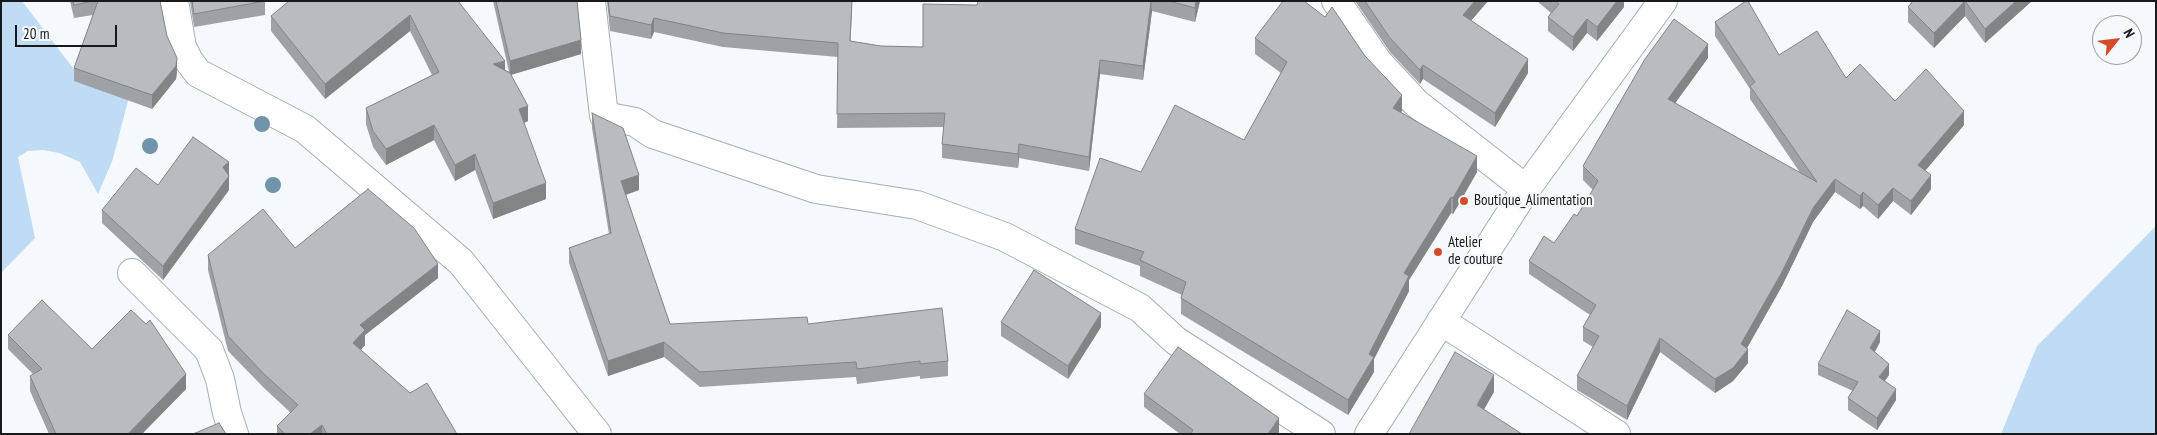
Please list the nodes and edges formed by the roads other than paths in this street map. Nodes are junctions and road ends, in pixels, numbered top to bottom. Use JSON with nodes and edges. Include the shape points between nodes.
{"nodes":[{"id":1,"x":174,"y":1,"type":"edge"},
{"id":2,"x":592,"y":1,"type":"edge"},
{"id":3,"x":1336,"y":1,"type":"edge"},
{"id":4,"x":1663,"y":1,"type":"edge"},
{"id":5,"x":1526,"y":189,"type":"junction"},
{"id":6,"x":132,"y":273,"type":"dead end"},
{"id":7,"x":1441,"y":321,"type":"junction"},
{"id":8,"x":234,"y":434,"type":"edge"},
{"id":9,"x":597,"y":434,"type":"edge"},
{"id":10,"x":1321,"y":434,"type":"edge"},
{"id":11,"x":1369,"y":434,"type":"edge"},
{"id":12,"x":1616,"y":434,"type":"edge"}],
"edges":[{"from":1,"to":9,"type":"street","via":[[182,47],[198,73],[305,129],[462,262]]},
{"from":2,"to":10,"type":"street","via":[[604,116],[635,122],[654,134],[816,189],[917,204],[1004,237],[1140,308],[1176,341]]},
{"from":3,"to":5,"type":"street","via":[[1378,62],[1416,103]]},
{"from":4,"to":5,"type":"street"},
{"from":5,"to":7,"type":"street"},
{"from":6,"to":8,"type":"street","via":[[209,350]]},
{"from":7,"to":11,"type":"street"},
{"from":7,"to":12,"type":"street"}]}
